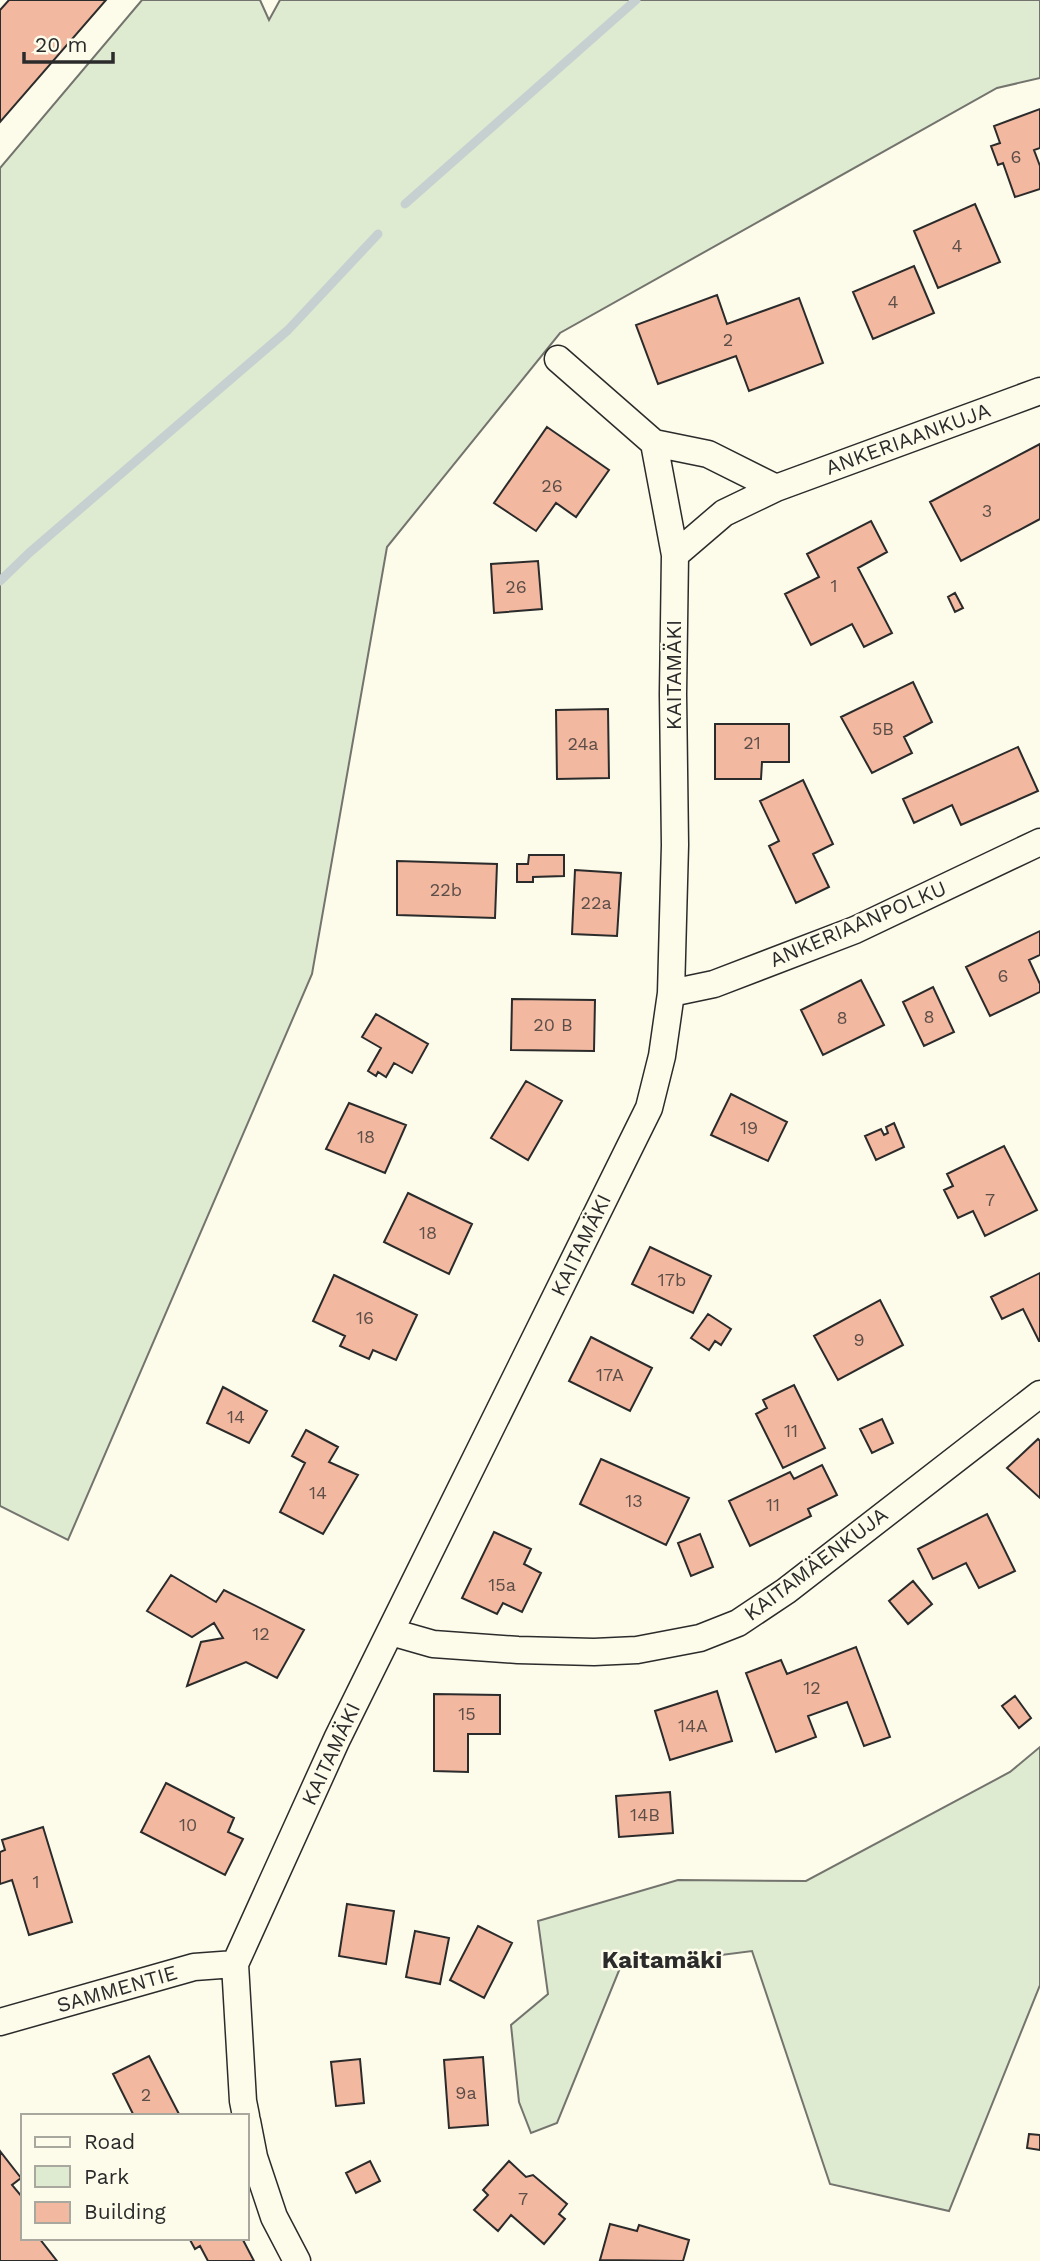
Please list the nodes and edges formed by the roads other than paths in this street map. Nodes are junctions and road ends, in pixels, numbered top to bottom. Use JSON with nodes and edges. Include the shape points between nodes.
{"nodes":[{"id":1,"x":558,"y":359,"type":"dead end"},
{"id":2,"x":1040,"y":391,"type":"edge"},
{"id":3,"x":654,"y":443,"type":"junction"},
{"id":4,"x":776,"y":488,"type":"junction"},
{"id":5,"x":675,"y":555,"type":"junction"},
{"id":6,"x":1040,"y":842,"type":"edge"},
{"id":7,"x":671,"y":993,"type":"junction"},
{"id":8,"x":1040,"y":1394,"type":"edge"},
{"id":9,"x":391,"y":1632,"type":"junction"},
{"id":10,"x":235,"y":1964,"type":"junction"},
{"id":11,"x":0,"y":2022,"type":"edge"},
{"id":12,"x":245,"y":2114,"type":"edge"},
{"id":13,"x":248,"y":2128,"type":"edge"},
{"id":14,"x":297,"y":2261,"type":"edge"}],
"edges":[{"from":1,"to":3,"type":"street"},
{"from":2,"to":4,"type":"street","name":"ANKERIAANKUJA"},
{"from":3,"to":4,"type":"street","via":[[708,454]]},
{"from":3,"to":5,"type":"street","name":"KAITAMÄKI"},
{"from":4,"to":5,"type":"street","name":"ANKERIAANKUJA","via":[[724,513]]},
{"from":5,"to":7,"type":"street","name":"KAITAMÄKI"},
{"from":6,"to":7,"type":"street","name":"ANKERIAANPOLKU","via":[[855,930],[714,984]]},
{"from":7,"to":9,"type":"street","name":"KAITAMÄKI","via":[[649,1108]]},
{"from":8,"to":9,"type":"street","name":"KAITAMÄENKUJA","via":[[786,1591],[738,1623],[700,1638],[637,1650],[556,1651],[433,1644]]},
{"from":9,"to":10,"type":"street","name":"KAITAMÄKI"},
{"from":10,"to":11,"type":"street","name":"SAMMENTIE","via":[[194,1967]]},
{"from":10,"to":12,"type":"street","name":"KAITAMÄKI"},
{"from":13,"to":14,"type":"street","name":"KAITAMÄKI","via":[[274,2217]]}]}
